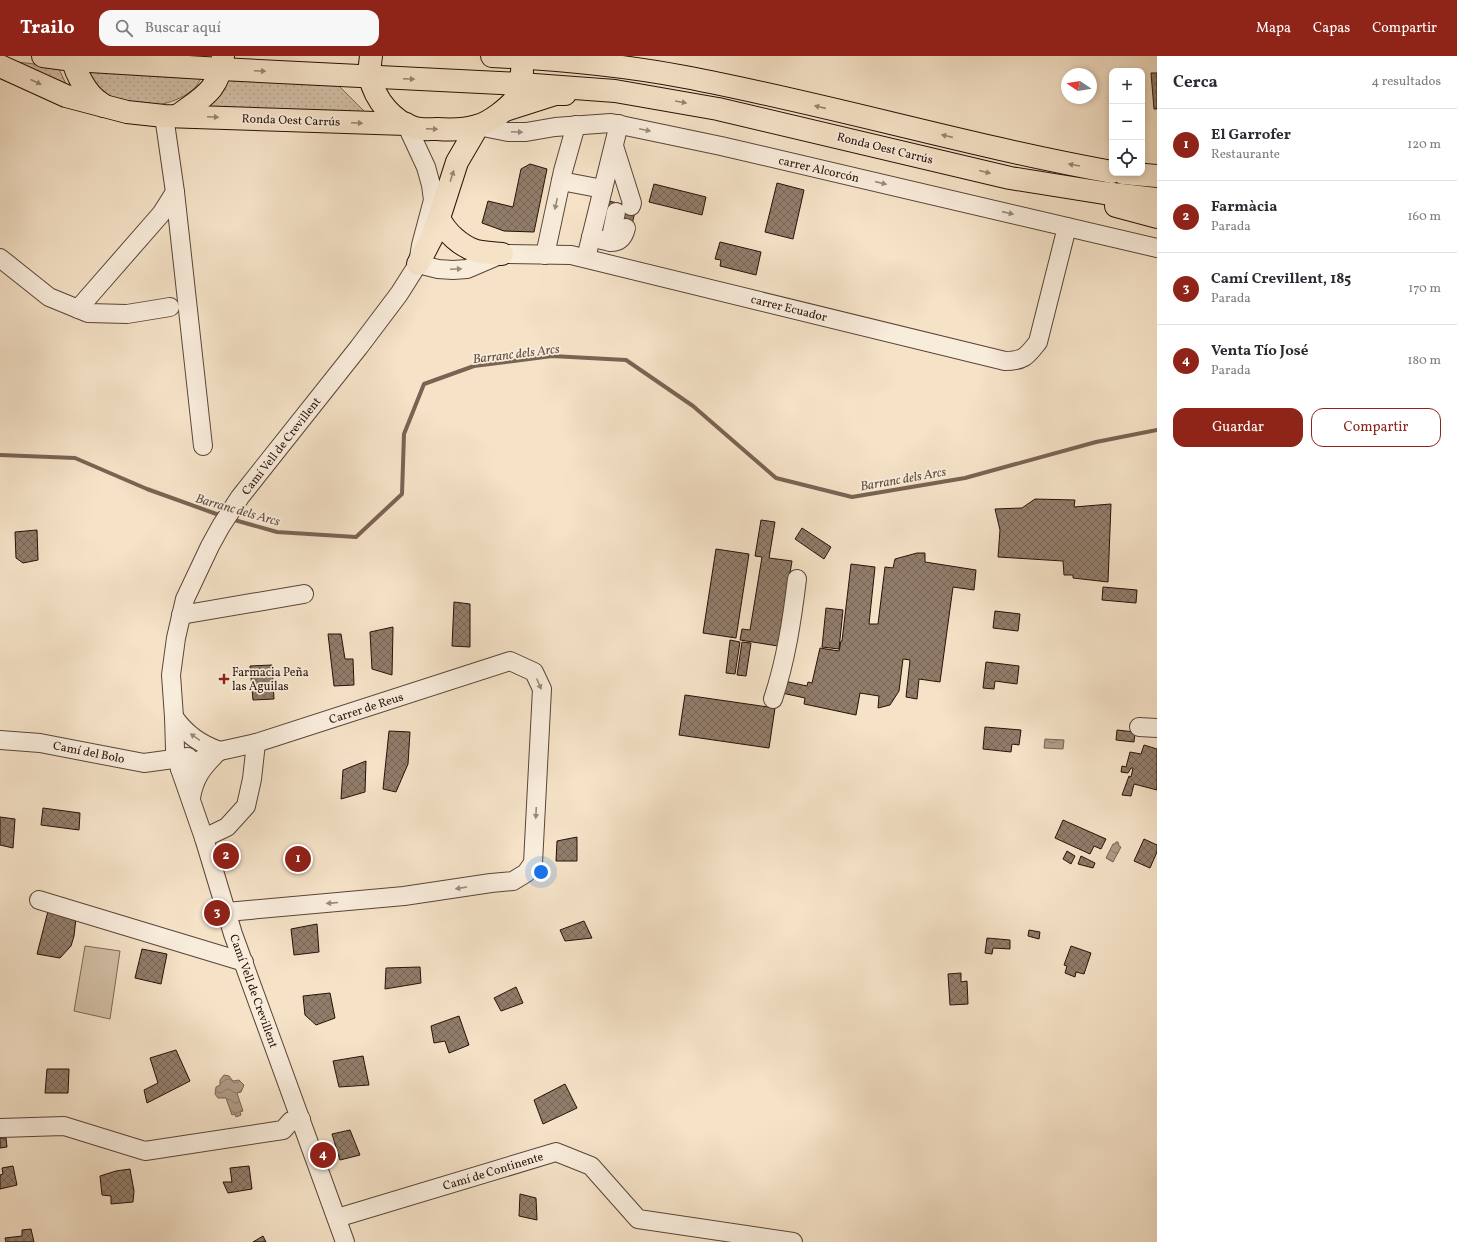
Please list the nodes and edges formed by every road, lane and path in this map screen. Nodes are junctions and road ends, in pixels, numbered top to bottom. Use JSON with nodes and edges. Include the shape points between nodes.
{"nodes":[{"id":1,"x":43,"y":56,"type":"edge"},
{"id":2,"x":492,"y":56,"type":"edge"},
{"id":3,"x":613,"y":56,"type":"edge"},
{"id":4,"x":521,"y":57,"type":"edge"},
{"id":5,"x":73,"y":58,"type":"edge"},
{"id":6,"x":222,"y":63,"type":"edge"},
{"id":7,"x":0,"y":66,"type":"edge"},
{"id":8,"x":370,"y":66,"type":"edge"},
{"id":9,"x":684,"y":77,"type":"junction"},
{"id":10,"x":521,"y":84,"type":"junction"},
{"id":11,"x":615,"y":91,"type":"junction"},
{"id":12,"x":108,"y":108,"type":"junction"},
{"id":13,"x":505,"y":110,"type":"junction"},
{"id":14,"x":170,"y":116,"type":"junction"},
{"id":15,"x":406,"y":124,"type":"junction"},
{"id":16,"x":619,"y":124,"type":"junction"},
{"id":17,"x":576,"y":125,"type":"junction"},
{"id":18,"x":478,"y":126,"type":"junction"},
{"id":19,"x":614,"y":146,"type":"junction"},
{"id":20,"x":1109,"y":171,"type":"edge"},
{"id":21,"x":1145,"y":175,"type":"edge"},
{"id":22,"x":1157,"y":176,"type":"edge"},
{"id":23,"x":1010,"y":178,"type":"junction"},
{"id":24,"x":561,"y":181,"type":"junction"},
{"id":25,"x":175,"y":192,"type":"junction"},
{"id":26,"x":1157,"y":199,"type":"edge"},
{"id":27,"x":614,"y":204,"type":"junction"},
{"id":28,"x":1157,"y":217,"type":"edge"},
{"id":29,"x":439,"y":218,"type":"junction"},
{"id":30,"x":1067,"y":227,"type":"junction"},
{"id":31,"x":626,"y":228,"type":"dead end"},
{"id":32,"x":600,"y":239,"type":"junction"},
{"id":33,"x":1157,"y":248,"type":"edge"},
{"id":34,"x":502,"y":254,"type":"junction"},
{"id":35,"x":545,"y":255,"type":"junction"},
{"id":36,"x":0,"y":258,"type":"edge"},
{"id":37,"x":586,"y":258,"type":"junction"},
{"id":38,"x":418,"y":264,"type":"junction"},
{"id":39,"x":170,"y":307,"type":"dead end"},
{"id":40,"x":78,"y":309,"type":"junction"},
{"id":41,"x":203,"y":446,"type":"dead end"},
{"id":42,"x":797,"y":579,"type":"dead end"},
{"id":43,"x":304,"y":594,"type":"dead end"},
{"id":44,"x":181,"y":615,"type":"junction"},
{"id":45,"x":773,"y":699,"type":"dead end"},
{"id":46,"x":174,"y":717,"type":"junction"},
{"id":47,"x":1139,"y":727,"type":"dead end"},
{"id":48,"x":1157,"y":728,"type":"edge"},
{"id":49,"x":0,"y":740,"type":"edge"},
{"id":50,"x":256,"y":744,"type":"junction"},
{"id":51,"x":220,"y":750,"type":"junction"},
{"id":52,"x":179,"y":764,"type":"junction"},
{"id":53,"x":191,"y":798,"type":"junction"},
{"id":54,"x":204,"y":838,"type":"junction"},
{"id":55,"x":39,"y":900,"type":"dead end"},
{"id":56,"x":227,"y":912,"type":"junction"},
{"id":57,"x":244,"y":962,"type":"junction"},
{"id":58,"x":301,"y":1119,"type":"junction"},
{"id":59,"x":0,"y":1128,"type":"edge"},
{"id":60,"x":337,"y":1218,"type":"junction"},
{"id":61,"x":345,"y":1242,"type":"edge"},
{"id":62,"x":792,"y":1242,"type":"edge"}],
"edges":[{"from":1,"to":5,"type":"main road","name":"Ronda Oest Carrús"},
{"from":2,"to":4,"type":"main road","name":"Ronda Oest Carrús"},
{"from":3,"to":9,"type":"main road","name":"Ronda Oest Carrús"},
{"from":4,"to":9,"type":"main road","name":"Ronda Oest Carrús"},
{"from":4,"to":10,"type":"main road","name":"Ronda Oest Carrús"},
{"from":5,"to":6,"type":"main road","name":"Ronda Oest Carrús"},
{"from":5,"to":12,"type":"main road","name":"Ronda Oest Carrús","via":[[84,86],[94,98]]},
{"from":6,"to":8,"type":"main road","name":"Ronda Oest Carrús","one_way":true},
{"from":6,"to":14,"type":"main road","via":[[216,82],[208,94]]},
{"from":7,"to":12,"type":"main road","name":"Ronda Oest Carrús","one_way":true,"via":[[66,96]]},
{"from":8,"to":10,"type":"main road","name":"Ronda Oest Carrús","one_way":true},
{"from":8,"to":15,"type":"main road","name":"Ronda Oest Carrús","via":[[379,99],[385,108]]},
{"from":20,"to":9,"type":"main road","name":"Ronda Oest Carrús","one_way":true,"via":[[1052,161]]},
{"from":10,"to":11,"type":"main road","name":"Ronda Oest Carrús"},
{"from":10,"to":13,"type":"main road","name":"Ronda Oest Carrús","via":[[515,98]]},
{"from":11,"to":13,"type":"main road","name":"Ronda Oest Carrús","via":[[555,94]]},
{"from":11,"to":23,"type":"main road","name":"Ronda Oest Carrús","one_way":true,"via":[[718,109]]},
{"from":12,"to":14,"type":"main road","name":"Ronda Oest Carrús"},
{"from":13,"to":18,"type":"main road","name":"Ronda Oest Carrús"},
{"from":14,"to":15,"type":"main road","name":"Ronda Oest Carrús","one_way":true},
{"from":14,"to":25,"type":"street"},
{"from":15,"to":18,"type":"main road","name":"Ronda Oest Carrús","one_way":true,"via":[[416,128],[450,130]]},
{"from":15,"to":38,"type":"street","name":"Camí Vell de Crevillent","via":[[426,167],[433,200]]},
{"from":16,"to":17,"type":"street","name":"carrer Alcorcón"},
{"from":16,"to":19,"type":"street"},
{"from":16,"to":30,"type":"street","name":"carrer Alcorcón","one_way":true},
{"from":18,"to":17,"type":"street","name":"carrer Alcorcón","one_way":true,"via":[[508,132],[526,132]]},
{"from":17,"to":24,"type":"street"},
{"from":29,"to":18,"type":"main road","one_way":true,"via":[[457,162]]},
{"from":19,"to":27,"type":"street"},
{"from":19,"to":27,"type":"street","via":[[624,179]]},
{"from":21,"to":22,"type":"main road"},
{"from":23,"to":26,"type":"main road","name":"Ronda Oest Carrús"},
{"from":23,"to":28,"type":"main road"},
{"from":24,"to":27,"type":"street"},
{"from":24,"to":35,"type":"street","one_way":true},
{"from":25,"to":40,"type":"street","via":[[161,214]]},
{"from":25,"to":41,"type":"street"},
{"from":27,"to":32,"type":"street"},
{"from":27,"to":32,"type":"street"},
{"from":29,"to":34,"type":"main road","via":[[450,234],[464,246],[477,251]]},
{"from":29,"to":38,"type":"main road"},
{"from":30,"to":33,"type":"street","name":"carrer Alcorcón"},
{"from":30,"to":37,"type":"street","name":"carrer Ecuador","via":[[1038,342],[1026,356],[1017,361],[1005,361]]},
{"from":31,"to":32,"type":"street","via":[[620,240],[615,242]]},
{"from":32,"to":37,"type":"street"},
{"from":34,"to":35,"type":"street","name":"carrer Ecuador"},
{"from":38,"to":34,"type":"street","name":"carrer Ecuador","one_way":true,"via":[[438,269],[468,269]]},
{"from":35,"to":37,"type":"street","name":"carrer Ecuador"},
{"from":36,"to":40,"type":"street","via":[[49,297]]},
{"from":38,"to":44,"type":"street","name":"Camí Vell de Crevillent","via":[[359,348],[240,497],[210,546],[185,599]]},
{"from":39,"to":40,"type":"street","via":[[126,314],[88,313]]},
{"from":42,"to":45,"type":"street","via":[[788,644]]},
{"from":43,"to":44,"type":"street"},
{"from":44,"to":46,"type":"street","name":"Camí Vell de Crevillent","via":[[171,675]]},
{"from":51,"to":46,"type":"street","one_way":true,"via":[[211,748],[195,738],[181,727]]},
{"from":46,"to":52,"type":"street","name":"Camí Vell de Crevillent","via":[[175,750]]},
{"from":47,"to":48,"type":"street"},
{"from":49,"to":52,"type":"street","name":"Camí del Bolo","via":[[40,742],[144,763]]},
{"from":50,"to":51,"type":"street","name":"Carrer de Reus"},
{"from":50,"to":54,"type":"street","via":[[246,806],[227,827]]},
{"from":50,"to":56,"type":"street","name":"Carrer de Reus","one_way":true,"via":[[510,661],[534,672],[542,689],[533,863],[526,873],[513,881],[404,896]]},
{"from":51,"to":52,"type":"street","name":"Camí del Bolo"},
{"from":51,"to":53,"type":"street","via":[[198,776],[193,785]]},
{"from":52,"to":53,"type":"street","name":"Camí Vell de Crevillent"},
{"from":53,"to":54,"type":"street","name":"Camí Vell de Crevillent"},
{"from":54,"to":56,"type":"street","name":"Camí Vell de Crevillent"},
{"from":55,"to":57,"type":"street"},
{"from":56,"to":57,"type":"street","name":"Camí Vell de Crevillent"},
{"from":57,"to":58,"type":"street","name":"Camí Vell de Crevillent"},
{"from":58,"to":59,"type":"street","via":[[291,1121],[283,1130],[145,1151],[64,1126]]},
{"from":58,"to":60,"type":"street","name":"Camí Vell de Crevillent"},
{"from":60,"to":61,"type":"street","name":"Camí Vell de Crevillent"},
{"from":60,"to":62,"type":"street","name":"Camí de Continente","via":[[556,1152],[591,1166],[638,1219]]}]}
